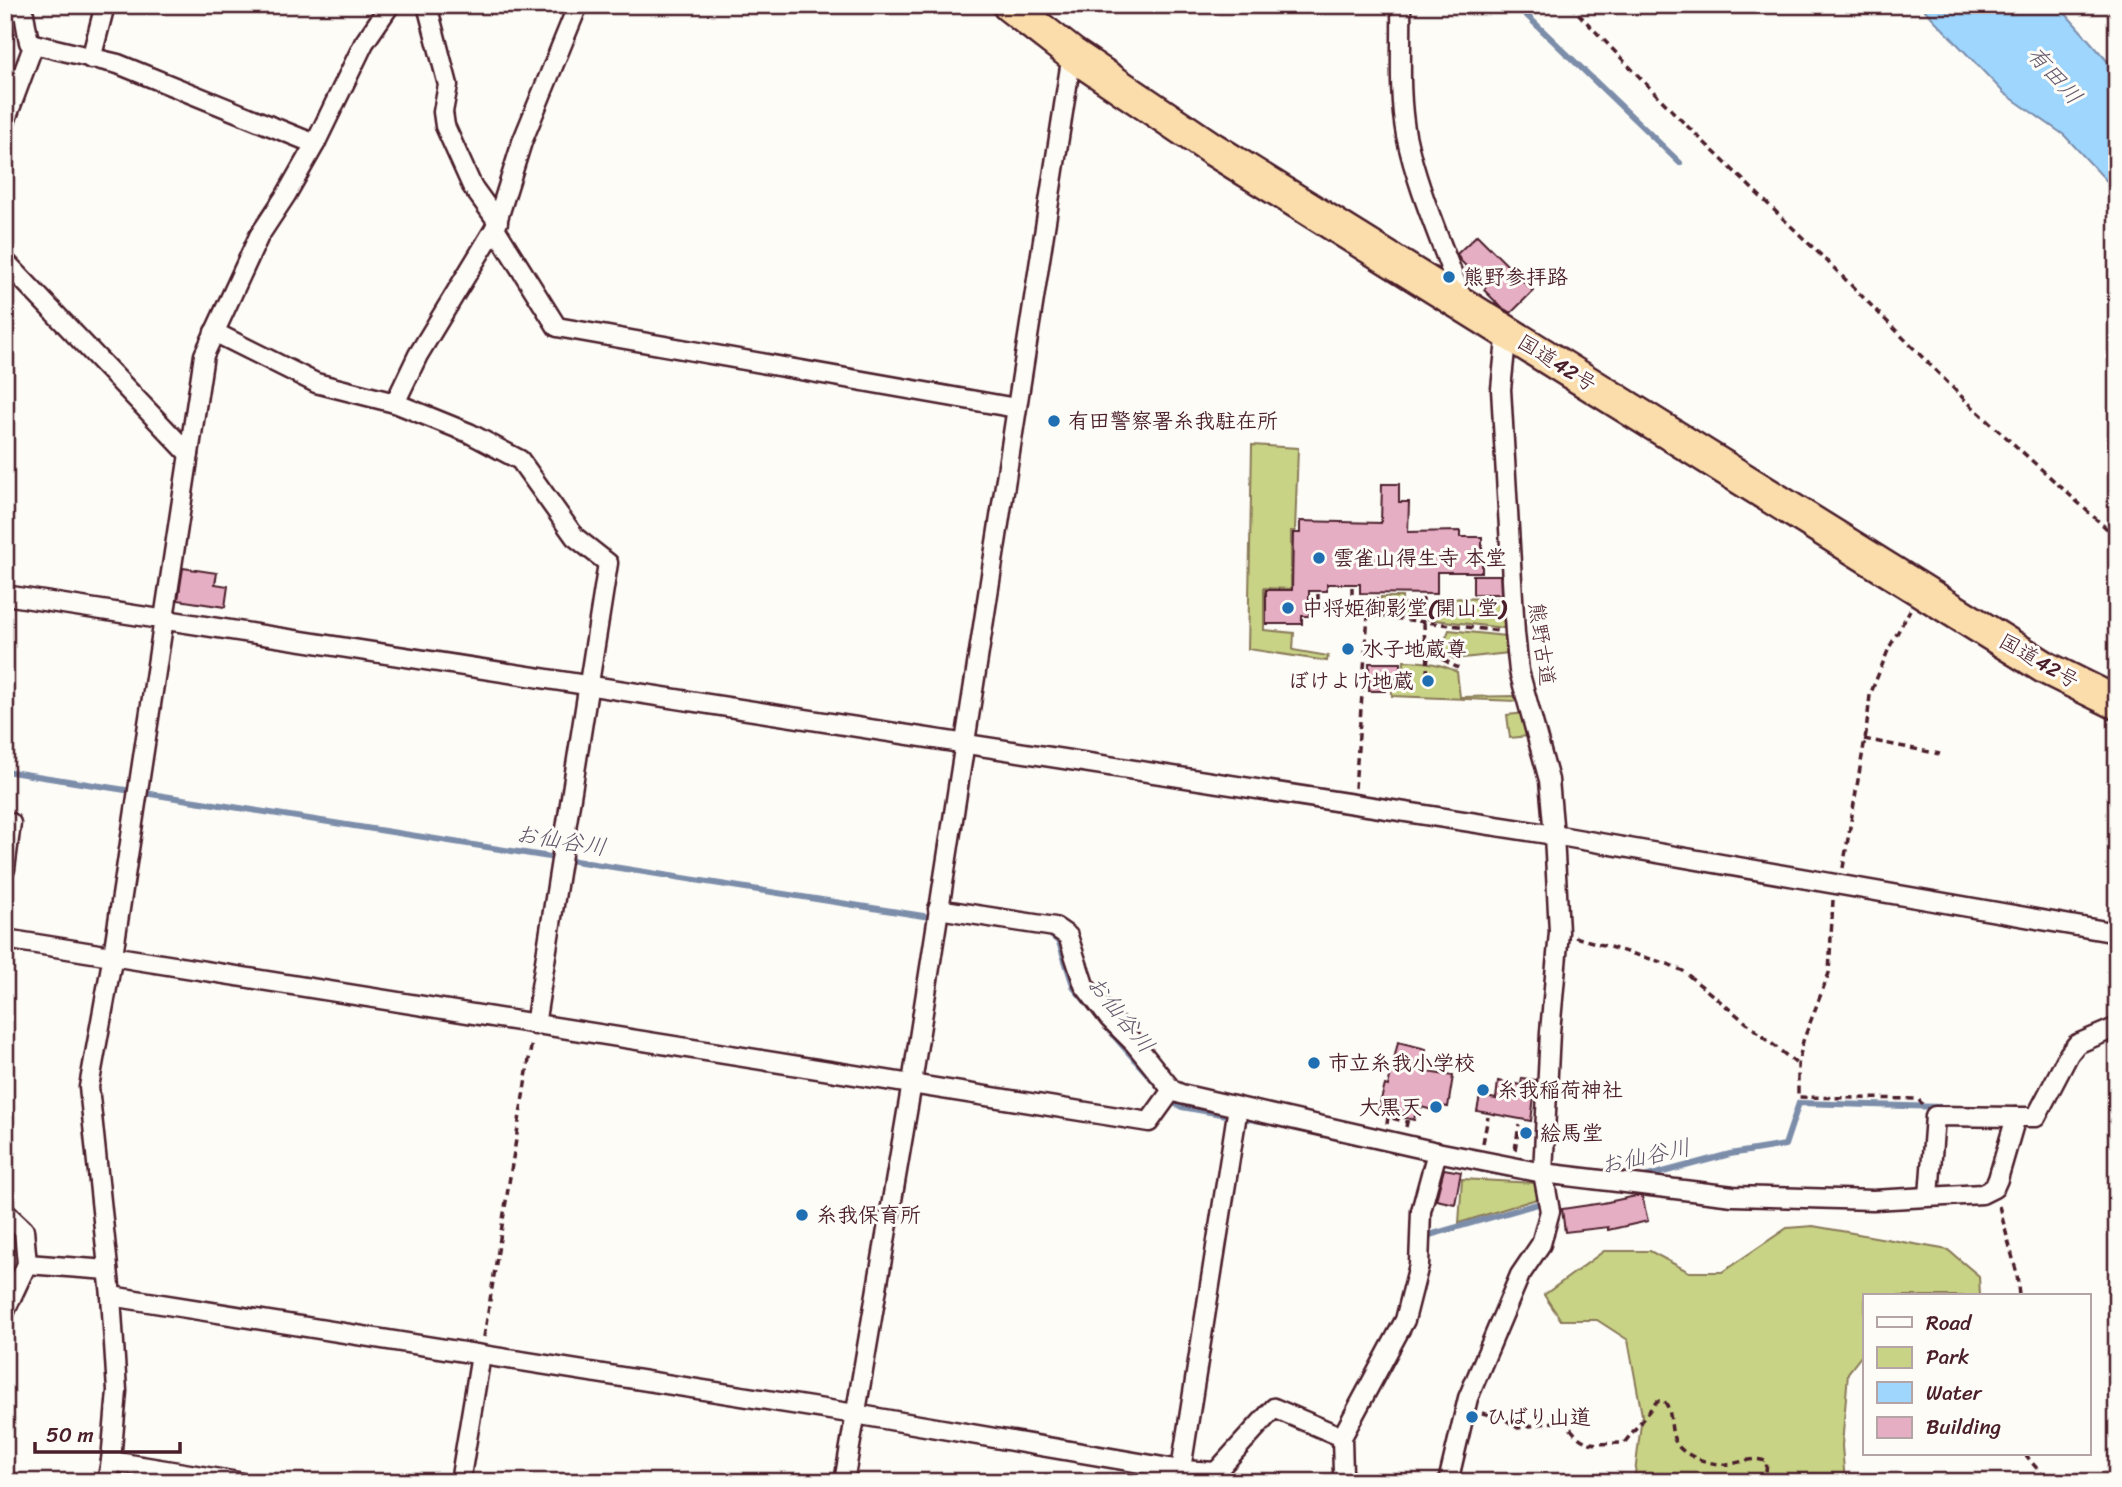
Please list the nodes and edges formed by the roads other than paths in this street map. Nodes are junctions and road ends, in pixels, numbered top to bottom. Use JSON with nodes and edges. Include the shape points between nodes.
{"nodes":[{"id":1,"x":10,"y":5,"type":"edge"},
{"id":2,"x":105,"y":5,"type":"edge"},
{"id":3,"x":390,"y":5,"type":"edge"},
{"id":4,"x":427,"y":5,"type":"edge"},
{"id":5,"x":578,"y":5,"type":"edge"},
{"id":6,"x":1009,"y":5,"type":"edge"},
{"id":7,"x":1401,"y":5,"type":"edge"},
{"id":8,"x":34,"y":44,"type":"junction"},
{"id":9,"x":1072,"y":54,"type":"junction"},
{"id":10,"x":91,"y":59,"type":"junction"},
{"id":11,"x":5,"y":121,"type":"edge"},
{"id":12,"x":315,"y":144,"type":"junction"},
{"id":13,"x":496,"y":225,"type":"junction"},
{"id":14,"x":5,"y":261,"type":"edge"},
{"id":15,"x":1463,"y":303,"type":"junction"},
{"id":16,"x":1507,"y":330,"type":"junction"},
{"id":17,"x":214,"y":332,"type":"junction"},
{"id":18,"x":395,"y":403,"type":"junction"},
{"id":19,"x":1016,"y":408,"type":"junction"},
{"id":20,"x":189,"y":454,"type":"junction"},
{"id":21,"x":5,"y":595,"type":"edge"},
{"id":22,"x":164,"y":621,"type":"junction"},
{"id":23,"x":589,"y":686,"type":"junction"},
{"id":24,"x":2117,"y":703,"type":"edge"},
{"id":25,"x":963,"y":744,"type":"junction"},
{"id":26,"x":5,"y":822,"type":"edge"},
{"id":27,"x":1554,"y":835,"type":"junction"},
{"id":28,"x":5,"y":869,"type":"edge"},
{"id":29,"x":938,"y":909,"type":"junction"},
{"id":30,"x":2117,"y":933,"type":"edge"},
{"id":31,"x":5,"y":939,"type":"edge"},
{"id":32,"x":113,"y":956,"type":"junction"},
{"id":33,"x":535,"y":1025,"type":"junction"},
{"id":34,"x":2117,"y":1027,"type":"edge"},
{"id":35,"x":912,"y":1083,"type":"junction"},
{"id":36,"x":1172,"y":1090,"type":"junction"},
{"id":37,"x":1238,"y":1107,"type":"junction"},
{"id":38,"x":2016,"y":1117,"type":"junction"},
{"id":39,"x":1437,"y":1152,"type":"junction"},
{"id":40,"x":1543,"y":1173,"type":"junction"},
{"id":41,"x":1929,"y":1196,"type":"junction"},
{"id":42,"x":5,"y":1212,"type":"edge"},
{"id":43,"x":27,"y":1264,"type":"junction"},
{"id":44,"x":108,"y":1270,"type":"junction"},
{"id":45,"x":111,"y":1296,"type":"junction"},
{"id":46,"x":5,"y":1311,"type":"edge"},
{"id":47,"x":481,"y":1355,"type":"junction"},
{"id":48,"x":855,"y":1414,"type":"junction"},
{"id":49,"x":1342,"y":1437,"type":"junction"},
{"id":50,"x":111,"y":1461,"type":"junction"},
{"id":51,"x":1180,"y":1476,"type":"edge"},
{"id":52,"x":107,"y":1482,"type":"edge"},
{"id":53,"x":238,"y":1482,"type":"edge"},
{"id":54,"x":460,"y":1482,"type":"edge"},
{"id":55,"x":844,"y":1482,"type":"edge"},
{"id":56,"x":1340,"y":1482,"type":"edge"},
{"id":57,"x":1448,"y":1482,"type":"edge"}],
"edges":[{"from":1,"to":8,"type":"street","via":[[24,14],[29,42]]},
{"from":2,"to":10,"type":"street"},
{"from":3,"to":12,"type":"street","via":[[364,43]]},
{"from":4,"to":13,"type":"street","via":[[448,85],[445,126]]},
{"from":5,"to":13,"type":"street","via":[[523,142]]},
{"from":6,"to":9,"type":"highway","name":"国道42号"},
{"from":7,"to":15,"type":"street","via":[[1406,134],[1423,197]]},
{"from":8,"to":10,"type":"street"},
{"from":8,"to":11,"type":"street"},
{"from":9,"to":15,"type":"highway","name":"国道42号","via":[[1211,148]]},
{"from":9,"to":19,"type":"street"},
{"from":10,"to":12,"type":"street","via":[[118,64]]},
{"from":12,"to":17,"type":"street","via":[[259,236]]},
{"from":13,"to":18,"type":"street","via":[[418,355]]},
{"from":13,"to":19,"type":"street","via":[[557,327]]},
{"from":14,"to":20,"type":"street"},
{"from":15,"to":16,"type":"highway","name":"国道42号"},
{"from":16,"to":24,"type":"highway","name":"国道42号","via":[[2046,668]]},
{"from":16,"to":27,"type":"street","name":"熊野古道","via":[[1501,389],[1515,633],[1519,671],[1549,780]]},
{"from":17,"to":18,"type":"street","via":[[316,383]]},
{"from":17,"to":20,"type":"street","via":[[204,355]]},
{"from":18,"to":23,"type":"street","via":[[520,460],[575,537],[608,563]]},
{"from":19,"to":25,"type":"street"},
{"from":20,"to":22,"type":"street"},
{"from":21,"to":22,"type":"street"},
{"from":22,"to":23,"type":"street"},
{"from":22,"to":32,"type":"street"},
{"from":23,"to":25,"type":"street"},
{"from":23,"to":33,"type":"street"},
{"from":25,"to":27,"type":"street"},
{"from":25,"to":29,"type":"street"},
{"from":26,"to":28,"type":"street","via":[[11,823]]},
{"from":27,"to":30,"type":"street"},
{"from":27,"to":40,"type":"street","name":"熊野古道","via":[[1559,932]]},
{"from":29,"to":35,"type":"street"},
{"from":29,"to":36,"type":"street","via":[[1055,927],[1068,936],[1084,985]]},
{"from":31,"to":32,"type":"street"},
{"from":32,"to":33,"type":"street"},
{"from":32,"to":44,"type":"street","via":[[89,1087]]},
{"from":33,"to":35,"type":"street"},
{"from":34,"to":38,"type":"street","via":[[2077,1044],[2036,1117]]},
{"from":35,"to":36,"type":"street","via":[[1149,1122]]},
{"from":35,"to":48,"type":"street"},
{"from":36,"to":37,"type":"street"},
{"from":37,"to":39,"type":"street"},
{"from":37,"to":51,"type":"street"},
{"from":38,"to":41,"type":"street","via":[[1994,1188],[1982,1194]]},
{"from":38,"to":41,"type":"street","via":[[1935,1115]]},
{"from":39,"to":40,"type":"street"},
{"from":39,"to":49,"type":"street","via":[[1421,1211],[1419,1265],[1405,1320]]},
{"from":40,"to":41,"type":"street","via":[[1733,1196],[1826,1200]]},
{"from":40,"to":57,"type":"street","name":"熊野古道","via":[[1550,1211],[1541,1244],[1520,1275],[1468,1398]]},
{"from":42,"to":43,"type":"street","via":[[24,1230]]},
{"from":43,"to":44,"type":"street"},
{"from":43,"to":46,"type":"street"},
{"from":44,"to":45,"type":"street"},
{"from":45,"to":47,"type":"street"},
{"from":45,"to":50,"type":"street","via":[[117,1391]]},
{"from":47,"to":48,"type":"street"},
{"from":47,"to":54,"type":"street"},
{"from":48,"to":51,"type":"street"},
{"from":48,"to":55,"type":"street"},
{"from":49,"to":51,"type":"street","via":[[1274,1408],[1216,1472]]},
{"from":49,"to":56,"type":"street"},
{"from":50,"to":52,"type":"street"},
{"from":50,"to":53,"type":"street"}]}
